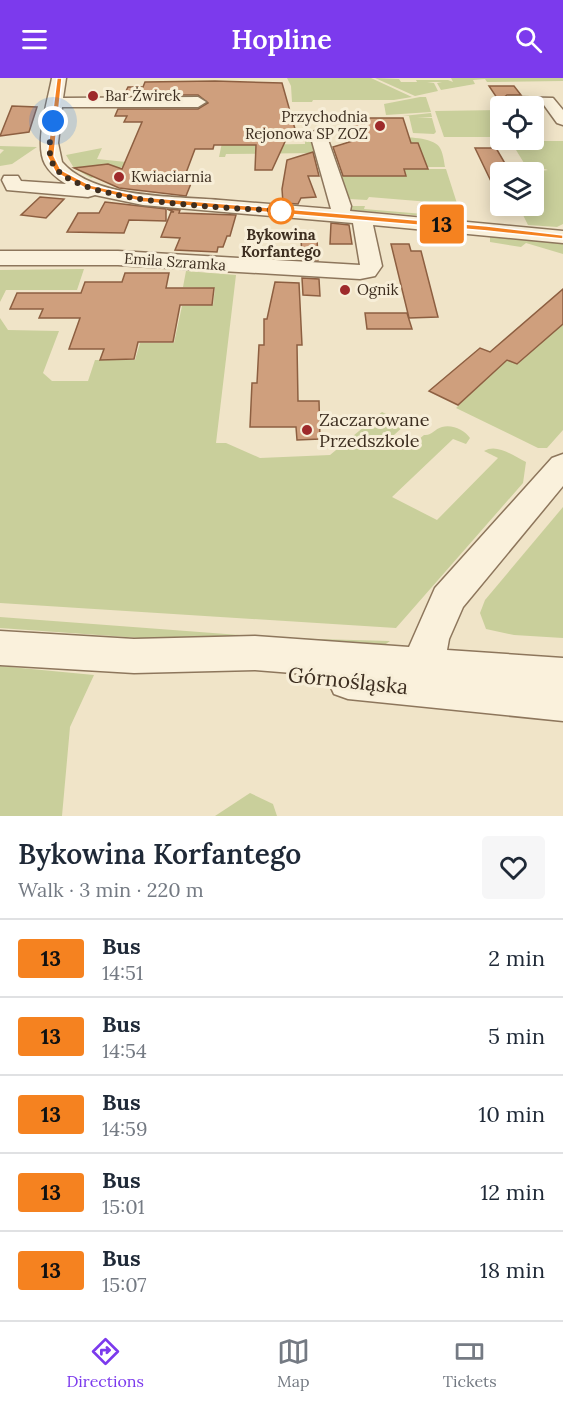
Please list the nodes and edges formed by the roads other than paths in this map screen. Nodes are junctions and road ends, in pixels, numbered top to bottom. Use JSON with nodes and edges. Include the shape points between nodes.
{"nodes":[{"id":1,"x":59,"y":78,"type":"edge"},
{"id":2,"x":544,"y":100,"type":"edge"},
{"id":3,"x":198,"y":102,"type":"dead end"},
{"id":4,"x":56,"y":103,"type":"junction"},
{"id":5,"x":563,"y":120,"type":"edge"},
{"id":6,"x":318,"y":134,"type":"dead end"},
{"id":7,"x":59,"y":172,"type":"junction"},
{"id":8,"x":6,"y":180,"type":"edge"},
{"id":9,"x":106,"y":193,"type":"junction"},
{"id":10,"x":340,"y":216,"type":"junction"},
{"id":11,"x":362,"y":218,"type":"junction"},
{"id":12,"x":563,"y":237,"type":"edge"},
{"id":13,"x":0,"y":258,"type":"edge"},
{"id":14,"x":563,"y":465,"type":"edge"},
{"id":15,"x":0,"y":648,"type":"edge"},
{"id":16,"x":563,"y":676,"type":"edge"},
{"id":17,"x":425,"y":678,"type":"junction"},
{"id":18,"x":563,"y":702,"type":"edge"}],
"edges":[{"from":1,"to":4,"type":"street"},
{"from":2,"to":5,"type":"street"},
{"from":3,"to":4,"type":"street"},
{"from":4,"to":7,"type":"street","via":[[50,152]]},
{"from":6,"to":10,"type":"street","via":[[341,206]]},
{"from":7,"to":8,"type":"street"},
{"from":7,"to":9,"type":"street"},
{"from":8,"to":9,"type":"street","via":[[23,187]]},
{"from":9,"to":10,"type":"street"},
{"from":10,"to":11,"type":"street"},
{"from":11,"to":12,"type":"street"},
{"from":11,"to":13,"type":"street","name":"Emila Szramka","via":[[371,266],[360,272],[118,258]]},
{"from":14,"to":17,"type":"street","via":[[448,599],[432,632]]},
{"from":15,"to":17,"type":"street","name":"Górnośląska"},
{"from":16,"to":17,"type":"street","name":"Górnośląska"},
{"from":17,"to":18,"type":"street","name":"Górnośląska"}]}
